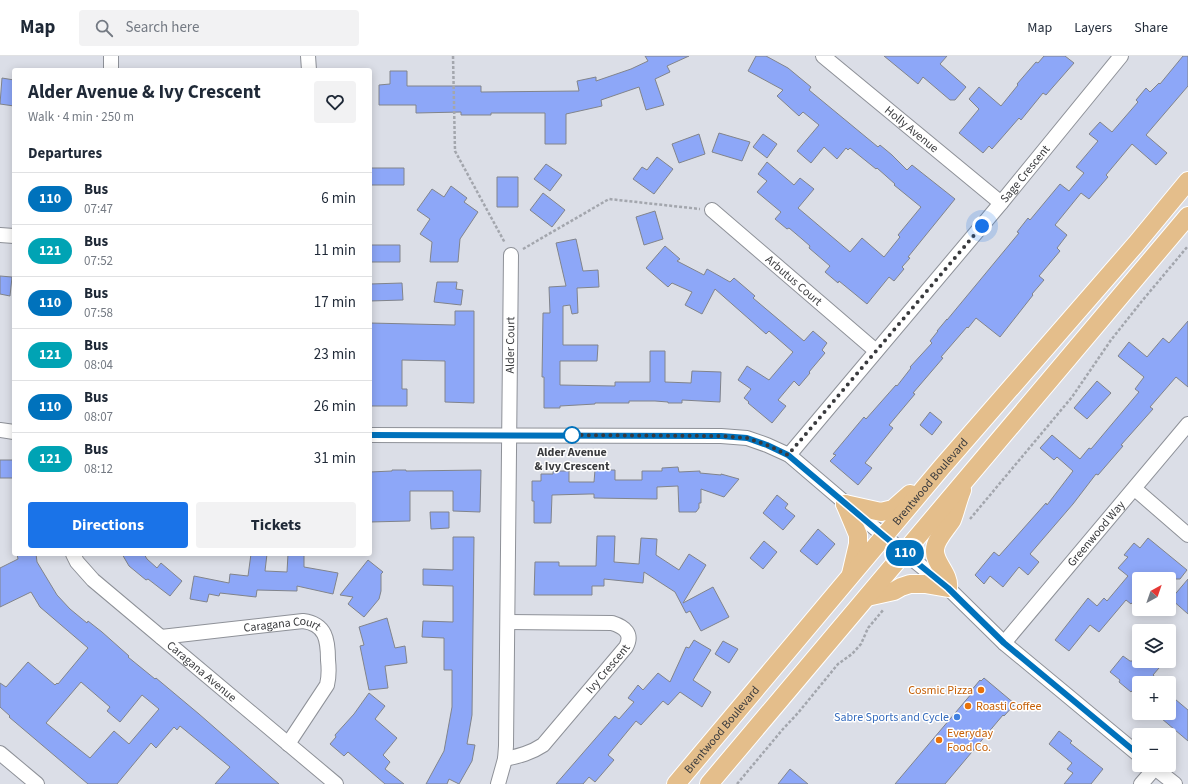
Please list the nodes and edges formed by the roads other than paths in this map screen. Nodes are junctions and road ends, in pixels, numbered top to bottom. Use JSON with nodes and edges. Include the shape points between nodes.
{"nodes":[{"id":1,"x":111,"y":56,"type":"edge"},
{"id":2,"x":308,"y":56,"type":"edge"},
{"id":3,"x":823,"y":56,"type":"edge"},
{"id":4,"x":1121,"y":56,"type":"edge"},
{"id":5,"x":111,"y":68,"type":"edge"},
{"id":6,"x":309,"y":68,"type":"edge"},
{"id":7,"x":1188,"y":181,"type":"edge"},
{"id":8,"x":1001,"y":203,"type":"junction"},
{"id":9,"x":712,"y":210,"type":"road end"},
{"id":10,"x":1188,"y":216,"type":"edge"},
{"id":11,"x":0,"y":235,"type":"edge"},
{"id":12,"x":12,"y":236,"type":"edge"},
{"id":13,"x":511,"y":255,"type":"road end"},
{"id":14,"x":876,"y":351,"type":"junction"},
{"id":15,"x":1188,"y":424,"type":"edge"},
{"id":16,"x":0,"y":430,"type":"edge"},
{"id":17,"x":12,"y":432,"type":"edge"},
{"id":18,"x":509,"y":434,"type":"junction"},
{"id":19,"x":372,"y":435,"type":"edge"},
{"id":20,"x":788,"y":455,"type":"junction"},
{"id":21,"x":942,"y":467,"type":"junction"},
{"id":22,"x":964,"y":481,"type":"junction"},
{"id":23,"x":1135,"y":489,"type":"junction"},
{"id":24,"x":845,"y":504,"type":"junction"},
{"id":25,"x":1188,"y":535,"type":"edge"},
{"id":26,"x":884,"y":536,"type":"junction"},
{"id":27,"x":904,"y":552,"type":"junction"},
{"id":28,"x":74,"y":556,"type":"edge"},
{"id":29,"x":851,"y":576,"type":"junction"},
{"id":30,"x":948,"y":588,"type":"junction"},
{"id":31,"x":867,"y":597,"type":"junction"},
{"id":32,"x":508,"y":622,"type":"junction"},
{"id":33,"x":161,"y":637,"type":"junction"},
{"id":34,"x":1004,"y":643,"type":"junction"},
{"id":35,"x":288,"y":744,"type":"junction"},
{"id":36,"x":1132,"y":749,"type":"edge"},
{"id":37,"x":0,"y":753,"type":"edge"},
{"id":38,"x":505,"y":759,"type":"junction"},
{"id":39,"x":1149,"y":772,"type":"edge"},
{"id":40,"x":1159,"y":772,"type":"edge"},
{"id":41,"x":37,"y":784,"type":"edge"},
{"id":42,"x":336,"y":784,"type":"edge"},
{"id":43,"x":498,"y":784,"type":"edge"},
{"id":44,"x":676,"y":784,"type":"edge"},
{"id":45,"x":710,"y":784,"type":"edge"},
{"id":46,"x":1141,"y":784,"type":"edge"},
{"id":47,"x":1175,"y":784,"type":"edge"}],
"edges":[{"from":1,"to":5,"type":"street"},
{"from":2,"to":6,"type":"street"},
{"from":3,"to":8,"type":"street","name":"Holly Avenue"},
{"from":4,"to":8,"type":"street","name":"Sage Crescent"},
{"from":7,"to":21,"type":"main road","name":"Brentwood Boulevard"},
{"from":8,"to":14,"type":"street","name":"Sage Crescent"},
{"from":9,"to":14,"type":"street","name":"Arbutus Court"},
{"from":10,"to":22,"type":"main road","name":"Brentwood Boulevard"},
{"from":11,"to":12,"type":"street"},
{"from":13,"to":18,"type":"street","name":"Alder Court"},
{"from":14,"to":20,"type":"street","name":"Sage Crescent"},
{"from":15,"to":23,"type":"street","name":"Greenwood Way"},
{"from":16,"to":17,"type":"street"},
{"from":18,"to":19,"type":"street"},
{"from":18,"to":20,"type":"street","via":[[721,436],[747,438]]},
{"from":18,"to":32,"type":"street"},
{"from":20,"to":24,"type":"street"},
{"from":21,"to":24,"type":"main road","via":[[893,509],[881,512]]},
{"from":21,"to":26,"type":"main road","name":"Brentwood Boulevard"},
{"from":22,"to":27,"type":"main road","name":"Brentwood Boulevard"},
{"from":22,"to":30,"type":"main road","via":[[951,520],[935,550],[949,583]]},
{"from":23,"to":25,"type":"street"},
{"from":23,"to":34,"type":"street","name":"Greenwood Way"},
{"from":24,"to":26,"type":"street"},
{"from":24,"to":29,"type":"main road","via":[[858,535]]},
{"from":26,"to":27,"type":"street"},
{"from":26,"to":29,"type":"main road","name":"Brentwood Boulevard"},
{"from":27,"to":30,"type":"street"},
{"from":27,"to":31,"type":"main road","name":"Brentwood Boulevard"},
{"from":28,"to":33,"type":"street","name":"Caragana Avenue","via":[[93,580]]},
{"from":29,"to":44,"type":"main road","name":"Brentwood Boulevard"},
{"from":30,"to":31,"type":"main road","via":[[910,584],[894,591]]},
{"from":30,"to":34,"type":"street"},
{"from":31,"to":45,"type":"main road","name":"Brentwood Boulevard"},
{"from":32,"to":38,"type":"street"},
{"from":32,"to":38,"type":"street","name":"Ivy Crescent","via":[[612,623],[620,625],[625,630],[629,642],[543,745],[522,755]]},
{"from":33,"to":35,"type":"street","name":"Caragana Avenue"},
{"from":33,"to":35,"type":"street","name":"Caragana Court","via":[[303,621],[312,622],[320,628],[328,644],[329,679]]},
{"from":34,"to":36,"type":"street"},
{"from":35,"to":42,"type":"street","name":"Caragana Avenue"},
{"from":37,"to":41,"type":"street"},
{"from":38,"to":43,"type":"street"},
{"from":39,"to":46,"type":"street"},
{"from":40,"to":47,"type":"street"}]}
